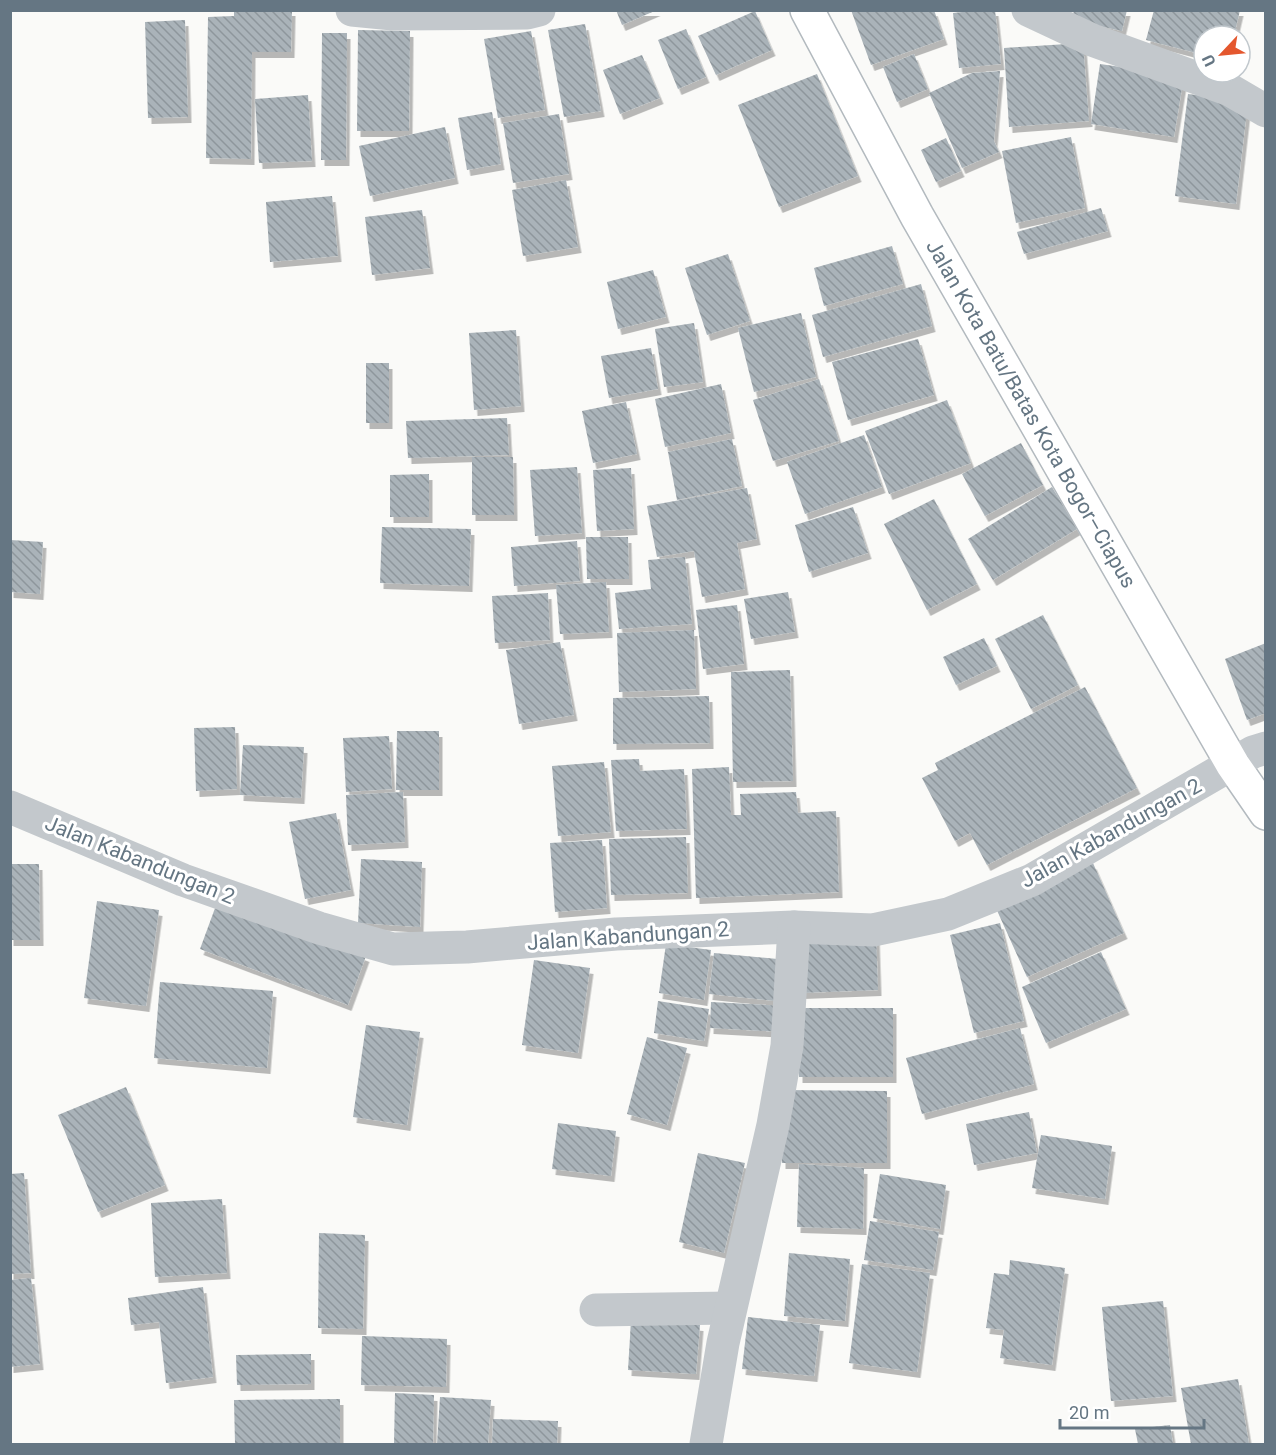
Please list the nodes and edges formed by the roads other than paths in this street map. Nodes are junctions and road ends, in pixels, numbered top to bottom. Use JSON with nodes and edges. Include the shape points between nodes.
{"nodes":[{"id":1,"x":352,"y":10,"type":"edge"},
{"id":2,"x":539,"y":10,"type":"edge"},
{"id":3,"x":807,"y":10,"type":"edge"},
{"id":4,"x":1028,"y":10,"type":"edge"},
{"id":5,"x":1266,"y":111,"type":"edge"},
{"id":6,"x":1266,"y":748,"type":"edge"},
{"id":7,"x":1233,"y":765,"type":"junction"},
{"id":8,"x":10,"y":807,"type":"edge"},
{"id":9,"x":1266,"y":813,"type":"edge"},
{"id":10,"x":794,"y":927,"type":"junction"},
{"id":11,"x":730,"y":1308,"type":"junction"},
{"id":12,"x":596,"y":1310,"type":"dead end"},
{"id":13,"x":706,"y":1444,"type":"edge"}],
"edges":[{"from":1,"to":2,"type":"street","via":[[446,15]]},
{"from":3,"to":7,"type":"main road","name":"Jalan Kota Batu/Batas Kota Bogor–Ciapus","via":[[917,216]]},
{"from":4,"to":5,"type":"street","via":[[1092,40],[1230,90]]},
{"from":6,"to":7,"type":"street","name":"Jalan Kabandungan 2"},
{"from":7,"to":9,"type":"main road","name":"Jalan Kota Batu/Batas Kota Bogor–Ciapus"},
{"from":7,"to":10,"type":"street","name":"Jalan Kabandungan 2","via":[[1032,880],[948,914],[873,930]]},
{"from":8,"to":10,"type":"street","name":"Jalan Kabandungan 2","via":[[183,880],[319,928],[393,949]]},
{"from":10,"to":11,"type":"street","via":[[787,1046],[773,1125]]},
{"from":11,"to":12,"type":"street"},
{"from":11,"to":13,"type":"street"}]}
